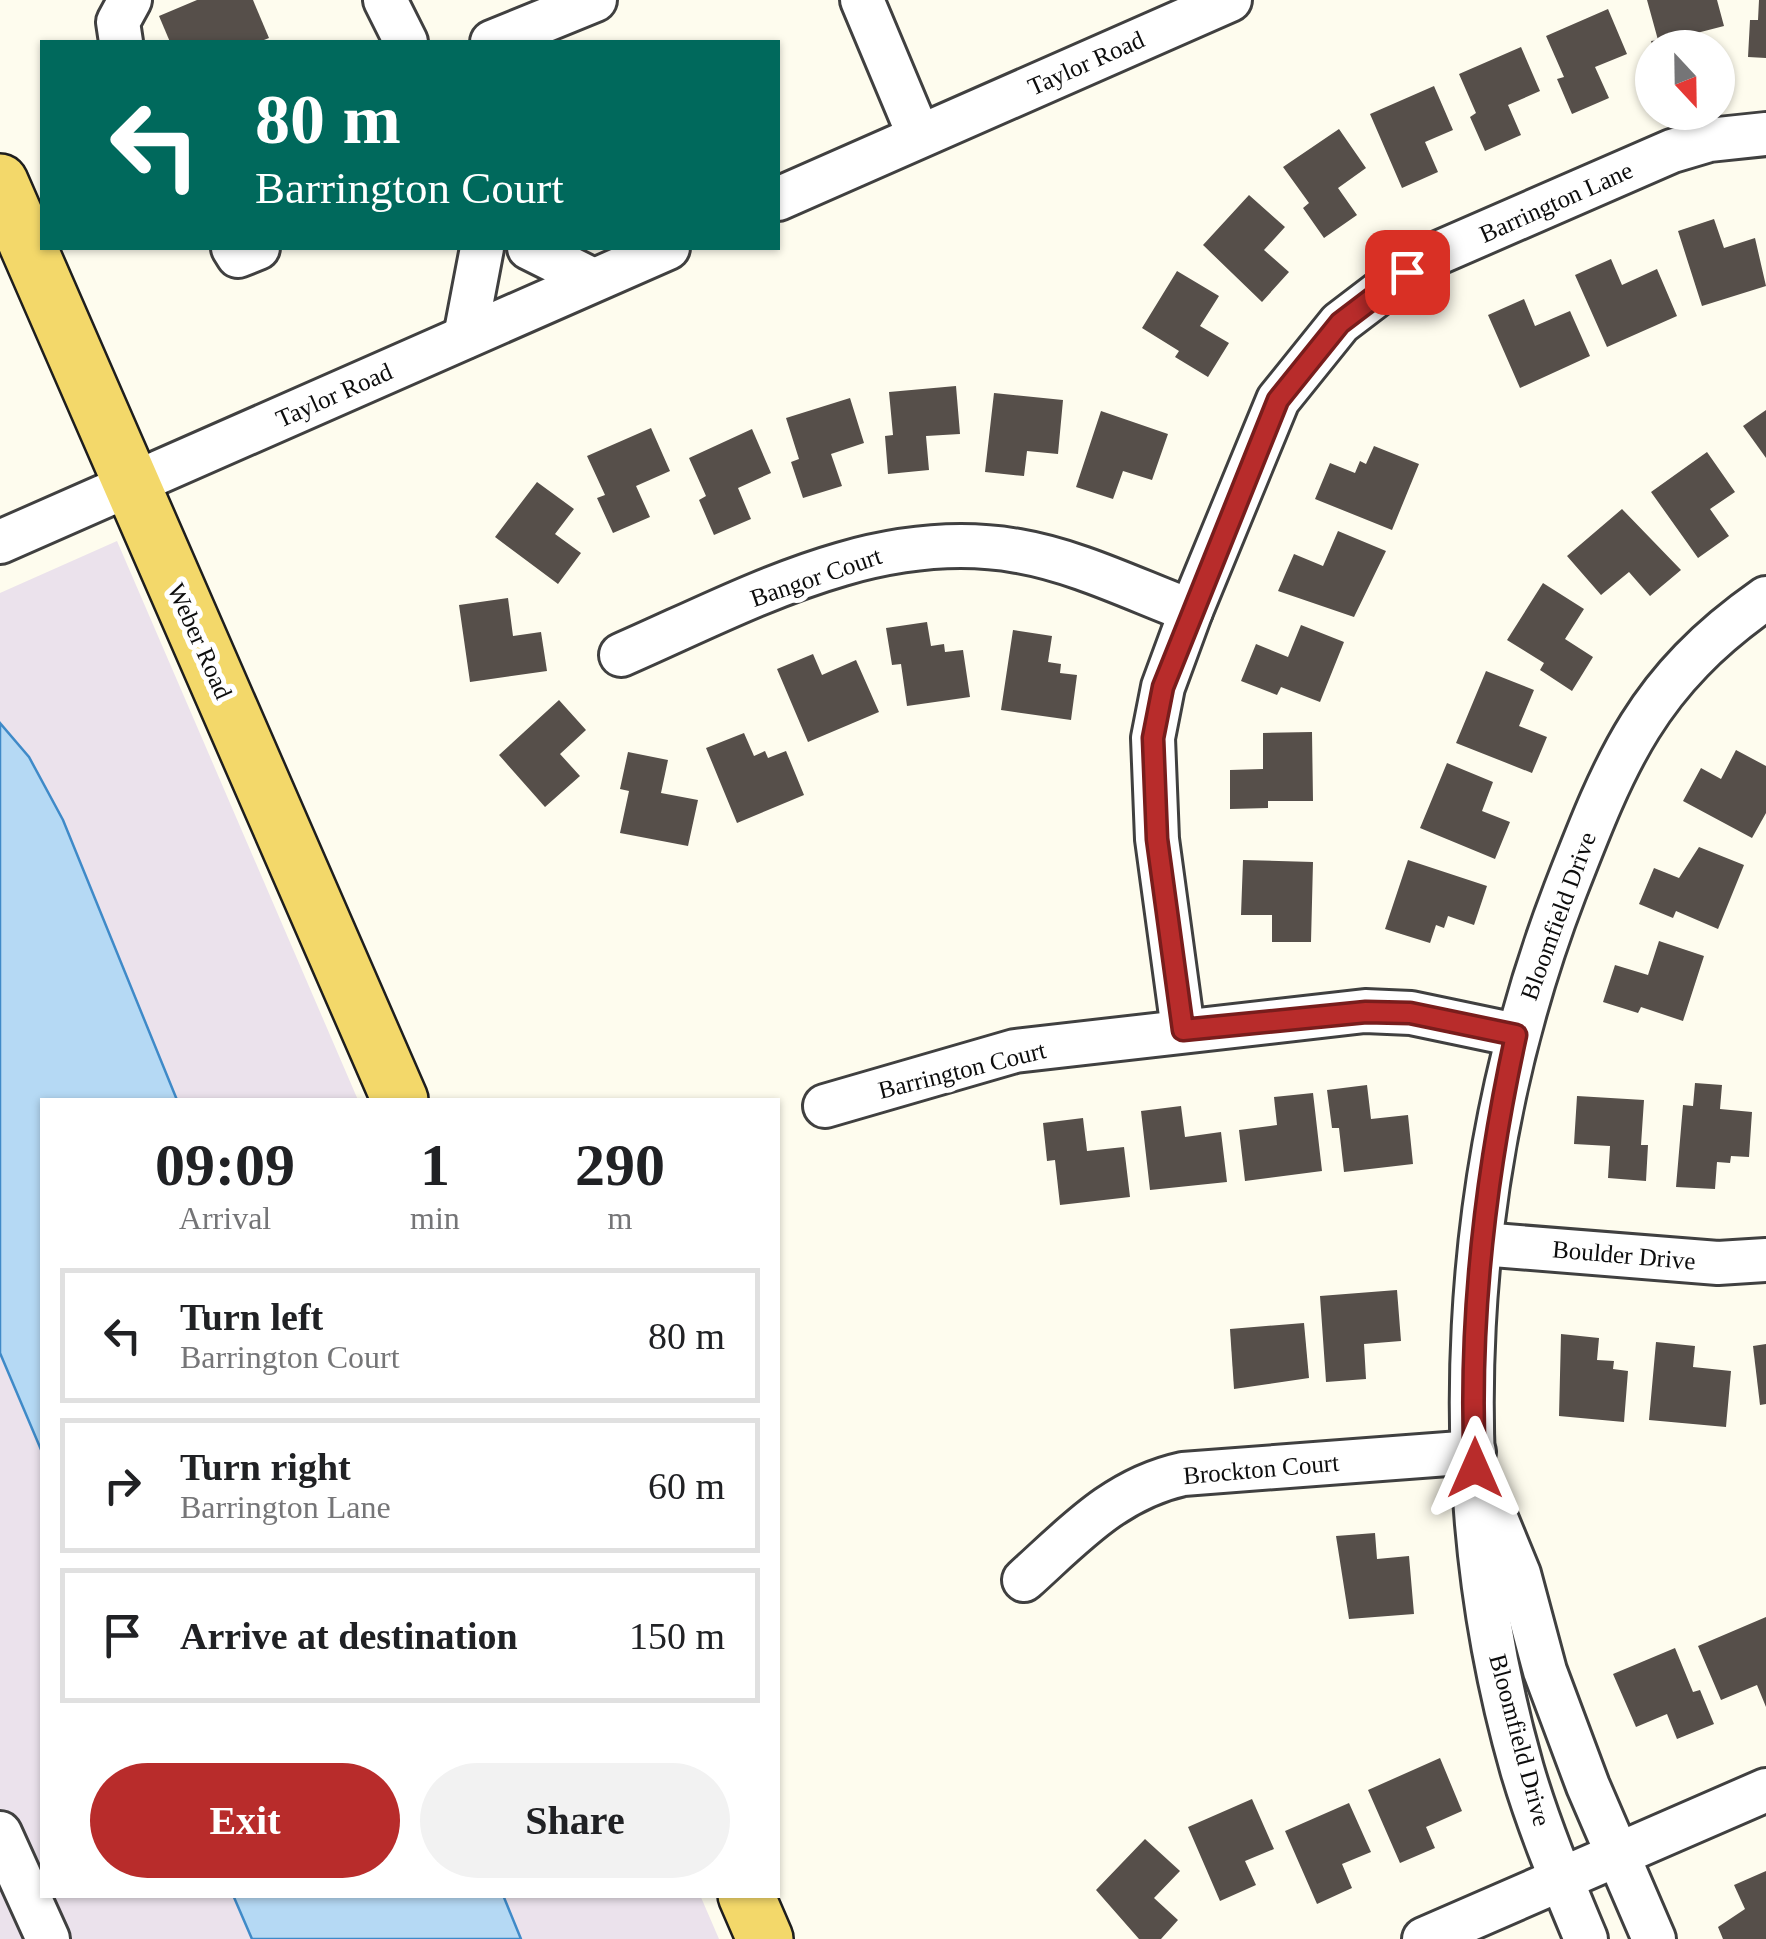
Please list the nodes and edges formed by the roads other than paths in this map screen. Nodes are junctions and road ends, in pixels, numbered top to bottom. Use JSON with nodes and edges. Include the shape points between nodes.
{"nodes":[{"id":1,"x":130,"y":0,"type":"edge"},
{"id":2,"x":386,"y":0,"type":"edge"},
{"id":3,"x":595,"y":0,"type":"edge"},
{"id":4,"x":862,"y":0,"type":"edge"},
{"id":5,"x":1230,"y":0,"type":"edge"},
{"id":6,"x":121,"y":40,"type":"edge"},
{"id":7,"x":405,"y":40,"type":"edge"},
{"id":8,"x":497,"y":40,"type":"edge"},
{"id":9,"x":1766,"y":134,"type":"edge"},
{"id":10,"x":919,"y":136,"type":"junction"},
{"id":11,"x":0,"y":182,"type":"edge"},
{"id":12,"x":780,"y":198,"type":"edge"},
{"id":13,"x":482,"y":250,"type":"edge"},
{"id":14,"x":533,"y":250,"type":"edge"},
{"id":15,"x":663,"y":250,"type":"edge"},
{"id":16,"x":593,"y":280,"type":"junction"},
{"id":17,"x":465,"y":337,"type":"junction"},
{"id":18,"x":132,"y":485,"type":"junction"},
{"id":19,"x":0,"y":542,"type":"edge"},
{"id":20,"x":1766,"y":598,"type":"edge"},
{"id":21,"x":1190,"y":611,"type":"junction"},
{"id":22,"x":621,"y":655,"type":"dead end"},
{"id":23,"x":1183,"y":1030,"type":"junction"},
{"id":24,"x":1516,"y":1035,"type":"junction"},
{"id":25,"x":399,"y":1098,"type":"edge"},
{"id":26,"x":825,"y":1106,"type":"dead end"},
{"id":27,"x":1481,"y":1244,"type":"junction"},
{"id":28,"x":1766,"y":1260,"type":"edge"},
{"id":29,"x":1475,"y":1460,"type":"junction"},
{"id":30,"x":1024,"y":1580,"type":"dead end"},
{"id":31,"x":1766,"y":1790,"type":"edge"},
{"id":32,"x":0,"y":1832,"type":"edge"},
{"id":33,"x":1618,"y":1854,"type":"junction"},
{"id":34,"x":1561,"y":1879,"type":"junction"},
{"id":35,"x":747,"y":1898,"type":"edge"},
{"id":36,"x":48,"y":1939,"type":"edge"},
{"id":37,"x":766,"y":1939,"type":"edge"},
{"id":38,"x":1424,"y":1939,"type":"edge"},
{"id":39,"x":1586,"y":1939,"type":"edge"},
{"id":40,"x":1654,"y":1939,"type":"edge"}],
"edges":[{"from":1,"to":6,"type":"street","via":[[118,22]]},
{"from":2,"to":7,"type":"street"},
{"from":3,"to":8,"type":"street"},
{"from":4,"to":10,"type":"street"},
{"from":5,"to":10,"type":"street","name":"Taylor Road"},
{"from":9,"to":21,"type":"street","name":"Barrington Lane","via":[[1672,151],[1438,253],[1369,298],[1278,400]]},
{"from":10,"to":12,"type":"street","name":"Taylor Road"},
{"from":11,"to":18,"type":"main road","name":"Weber Road"},
{"from":13,"to":17,"type":"street"},
{"from":14,"to":16,"type":"street"},
{"from":15,"to":16,"type":"street","name":"Taylor Road"},
{"from":16,"to":17,"type":"street","name":"Taylor Road"},
{"from":17,"to":18,"type":"street","name":"Taylor Road"},
{"from":18,"to":19,"type":"street","name":"Taylor Road"},
{"from":18,"to":25,"type":"main road","name":"Weber Road"},
{"from":20,"to":24,"type":"street","name":"Bloomfield Drive","via":[[1709,640],[1639,722],[1604,792]]},
{"from":21,"to":22,"type":"street","name":"Bangor Court","via":[[1021,551],[924,546],[821,569]]},
{"from":21,"to":23,"type":"street","name":"Barrington Lane","via":[[1153,738],[1157,839]]},
{"from":23,"to":24,"type":"street","name":"Barrington Court","via":[[1366,1012],[1410,1013]]},
{"from":23,"to":26,"type":"street","name":"Barrington Court","via":[[1015,1051]]},
{"from":24,"to":27,"type":"street","name":"Bloomfield Drive","via":[[1494,1136]]},
{"from":27,"to":28,"type":"street","name":"Boulder Drive","via":[[1718,1263]]},
{"from":27,"to":29,"type":"street","name":"Bloomfield Drive"},
{"from":29,"to":30,"type":"street","name":"Brockton Court","via":[[1183,1474],[1146,1482],[1110,1502]]},
{"from":29,"to":33,"type":"street","via":[[1519,1574],[1546,1671]]},
{"from":29,"to":34,"type":"street","name":"Bloomfield Drive","via":[[1483,1584],[1497,1664],[1522,1770]]},
{"from":31,"to":33,"type":"street"},
{"from":32,"to":36,"type":"street"},
{"from":33,"to":34,"type":"street"},
{"from":33,"to":40,"type":"street"},
{"from":34,"to":38,"type":"street"},
{"from":34,"to":39,"type":"street","name":"Bloomfield Drive"},
{"from":35,"to":37,"type":"main road"}]}
